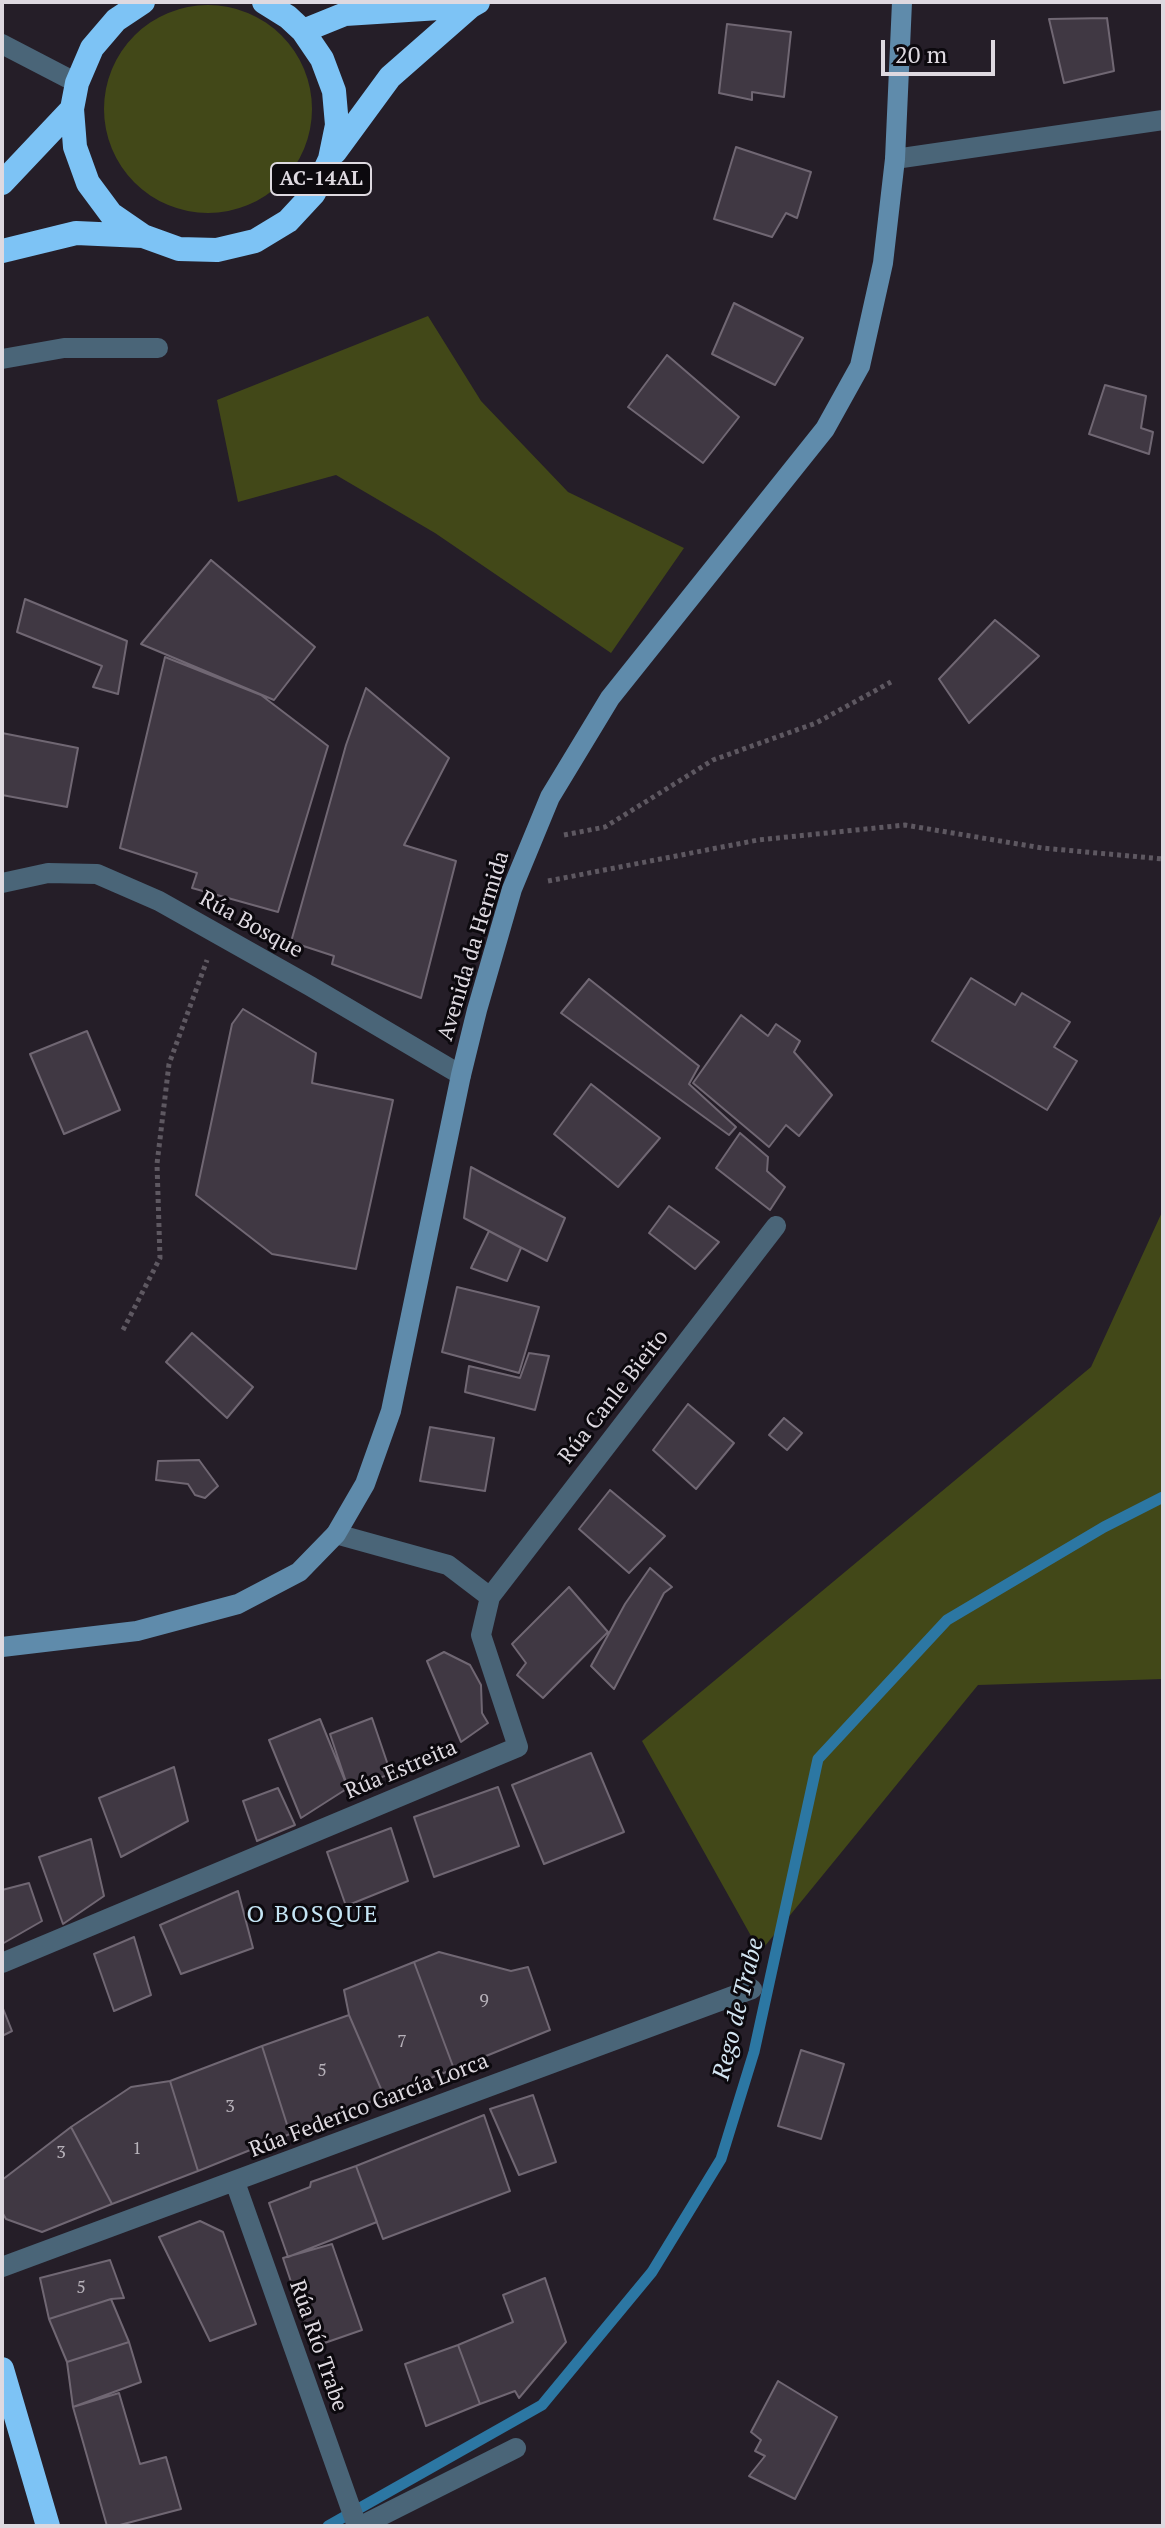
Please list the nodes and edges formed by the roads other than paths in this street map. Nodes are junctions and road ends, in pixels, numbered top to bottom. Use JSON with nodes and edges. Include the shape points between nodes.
{"nodes":[{"id":1,"x":143,"y":2,"type":"edge"},
{"id":2,"x":264,"y":2,"type":"edge"},
{"id":3,"x":902,"y":2,"type":"edge"},
{"id":4,"x":474,"y":4,"type":"edge"},
{"id":5,"x":295,"y":17,"type":"edge"},
{"id":6,"x":2,"y":44,"type":"edge"},
{"id":7,"x":77,"y":83,"type":"junction"},
{"id":8,"x":72,"y":109,"type":"junction"},
{"id":9,"x":1163,"y":120,"type":"edge"},
{"id":10,"x":330,"y":159,"type":"junction"},
{"id":11,"x":895,"y":159,"type":"junction"},
{"id":12,"x":2,"y":183,"type":"edge"},
{"id":13,"x":143,"y":236,"type":"junction"},
{"id":14,"x":2,"y":251,"type":"edge"},
{"id":15,"x":158,"y":348,"type":"dead end"},
{"id":16,"x":2,"y":359,"type":"edge"},
{"id":17,"x":2,"y":883,"type":"edge"},
{"id":18,"x":461,"y":1075,"type":"junction"},
{"id":19,"x":776,"y":1226,"type":"dead end"},
{"id":20,"x":336,"y":1534,"type":"junction"},
{"id":21,"x":490,"y":1597,"type":"junction"},
{"id":22,"x":2,"y":1647,"type":"edge"},
{"id":23,"x":2,"y":1963,"type":"edge"},
{"id":24,"x":752,"y":1989,"type":"dead end"},
{"id":25,"x":235,"y":2182,"type":"junction"},
{"id":26,"x":2,"y":2267,"type":"edge"},
{"id":27,"x":2,"y":2369,"type":"edge"},
{"id":28,"x":516,"y":2448,"type":"dead end"},
{"id":29,"x":48,"y":2526,"type":"edge"},
{"id":30,"x":359,"y":2526,"type":"edge"}],
"edges":[{"from":1,"to":7,"type":"highway","number":"AC-14AL","via":[[116,20],[92,48]]},
{"from":2,"to":5,"type":"highway","number":"AC-14AL"},
{"from":3,"to":11,"type":"street","name":"Avenida da Hermida"},
{"from":4,"to":5,"type":"highway","number":"AC-14AL"},
{"from":4,"to":10,"type":"highway","number":"AC-14AL","via":[[390,77]]},
{"from":5,"to":10,"type":"highway","number":"AC-14AL","via":[[322,59],[334,91],[337,125]]},
{"from":6,"to":7,"type":"street"},
{"from":7,"to":8,"type":"highway","number":"AC-14AL"},
{"from":8,"to":12,"type":"highway"},
{"from":8,"to":13,"type":"highway","number":"AC-14AL","via":[[75,147],[88,183],[111,214]]},
{"from":9,"to":11,"type":"street"},
{"from":10,"to":13,"type":"highway","number":"AC-14AL","via":[[314,193],[288,221],[255,241],[217,250],[179,249]]},
{"from":11,"to":18,"type":"street","name":"Avenida da Hermida","via":[[883,263],[860,366],[825,429],[610,698],[550,797],[512,889]]},
{"from":13,"to":14,"type":"highway","number":"AC-14AL","via":[[76,233]]},
{"from":15,"to":16,"type":"street","via":[[64,348]]},
{"from":17,"to":18,"type":"street","name":"Rúa Bosque","via":[[48,873],[97,874],[159,901]]},
{"from":18,"to":20,"type":"street","name":"Avenida da Hermida","via":[[391,1411],[365,1484]]},
{"from":19,"to":21,"type":"street","name":"Rúa Canle Bieito"},
{"from":20,"to":21,"type":"street","via":[[448,1565]]},
{"from":20,"to":22,"type":"street","name":"Avenida da Hermida","via":[[299,1572],[238,1604],[137,1631]]},
{"from":21,"to":23,"type":"street","name":"Rúa Estreita","via":[[481,1635],[518,1747]]},
{"from":24,"to":25,"type":"street","name":"Rúa Federico García Lorca"},
{"from":25,"to":26,"type":"street","name":"Rúa Federico García Lorca"},
{"from":25,"to":30,"type":"street","name":"Rúa Río Trabe"},
{"from":27,"to":29,"type":"highway"},
{"from":28,"to":30,"type":"street"}]}
